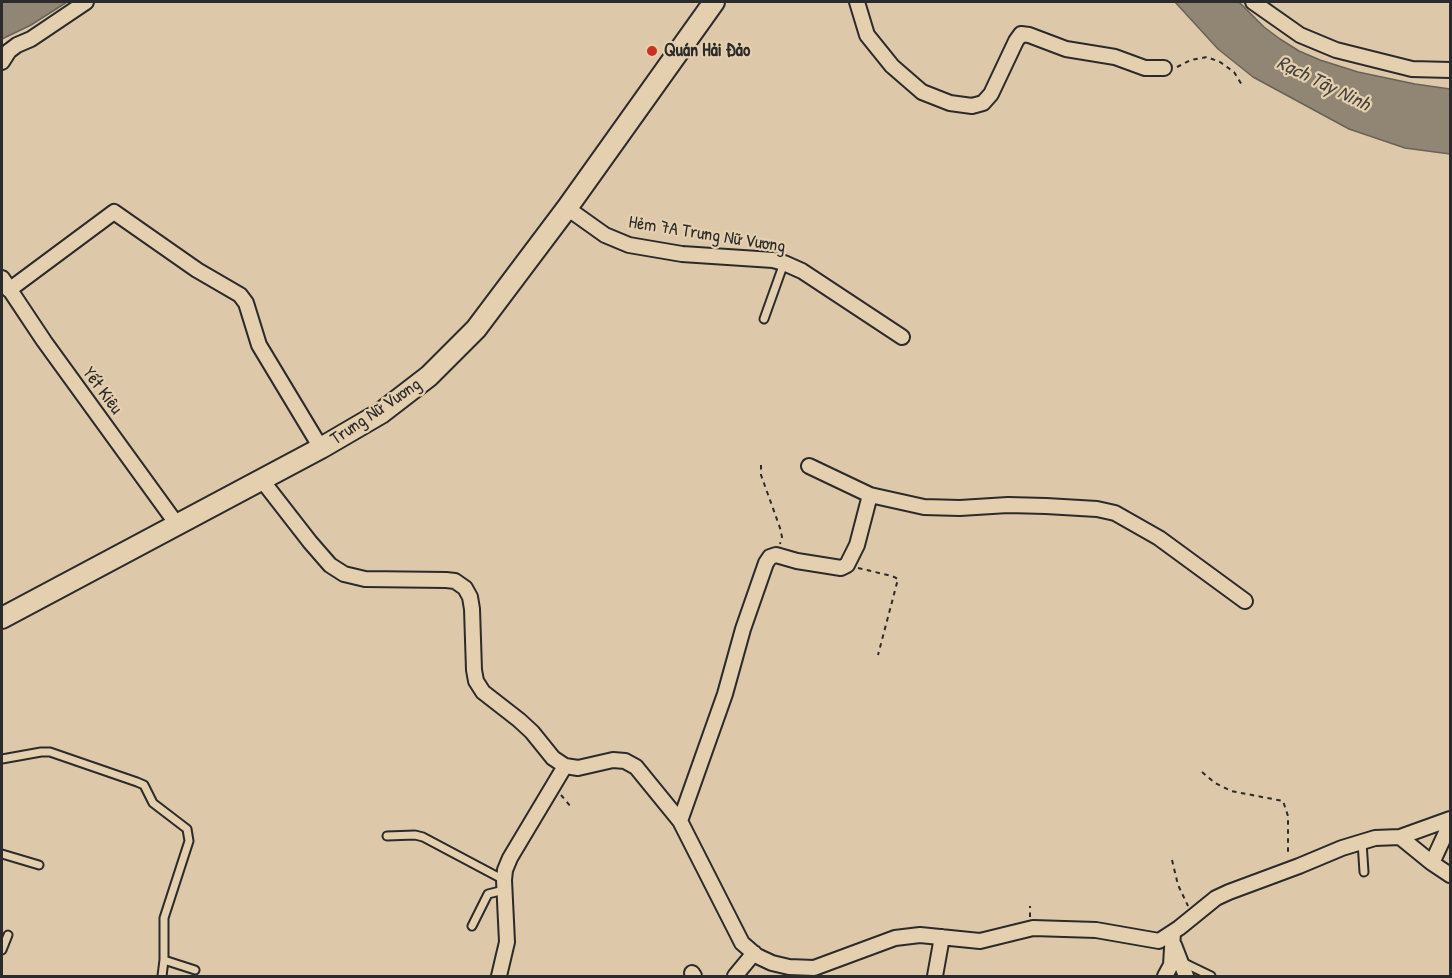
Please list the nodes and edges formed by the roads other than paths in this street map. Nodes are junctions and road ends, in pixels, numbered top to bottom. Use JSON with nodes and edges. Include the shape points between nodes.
{"nodes":[{"id":1,"x":86,"y":2,"type":"edge"},
{"id":2,"x":714,"y":2,"type":"edge"},
{"id":3,"x":857,"y":2,"type":"edge"},
{"id":4,"x":1253,"y":2,"type":"edge"},
{"id":5,"x":2,"y":62,"type":"edge"},
{"id":6,"x":1164,"y":68,"type":"road end"},
{"id":7,"x":1450,"y":70,"type":"edge"},
{"id":8,"x":567,"y":208,"type":"junction"},
{"id":9,"x":784,"y":263,"type":"junction"},
{"id":10,"x":2,"y":278,"type":"edge"},
{"id":11,"x":9,"y":290,"type":"junction"},
{"id":12,"x":764,"y":319,"type":"dead end"},
{"id":13,"x":902,"y":337,"type":"dead end"},
{"id":14,"x":321,"y":448,"type":"junction"},
{"id":15,"x":809,"y":466,"type":"dead end"},
{"id":16,"x":261,"y":479,"type":"junction"},
{"id":17,"x":870,"y":495,"type":"junction"},
{"id":18,"x":176,"y":523,"type":"junction"},
{"id":19,"x":1245,"y":601,"type":"dead end"},
{"id":20,"x":2,"y":619,"type":"edge"},
{"id":21,"x":2,"y":759,"type":"edge"},
{"id":22,"x":565,"y":766,"type":"junction"},
{"id":23,"x":1450,"y":819,"type":"edge"},
{"id":24,"x":680,"y":821,"type":"junction"},
{"id":25,"x":1450,"y":824,"type":"edge"},
{"id":26,"x":387,"y":836,"type":"dead end"},
{"id":27,"x":1400,"y":837,"type":"junction"},
{"id":28,"x":1362,"y":842,"type":"junction"},
{"id":29,"x":2,"y":854,"type":"edge"},
{"id":30,"x":1432,"y":863,"type":"junction"},
{"id":31,"x":39,"y":865,"type":"dead end"},
{"id":32,"x":1364,"y":872,"type":"dead end"},
{"id":33,"x":1450,"y":875,"type":"edge"},
{"id":34,"x":504,"y":885,"type":"junction"},
{"id":35,"x":472,"y":926,"type":"dead end"},
{"id":36,"x":8,"y":935,"type":"dead end"},
{"id":37,"x":942,"y":937,"type":"junction"},
{"id":38,"x":1173,"y":938,"type":"junction"},
{"id":39,"x":2,"y":950,"type":"edge"},
{"id":40,"x":754,"y":953,"type":"junction"},
{"id":41,"x":165,"y":960,"type":"junction"},
{"id":42,"x":1180,"y":960,"type":"junction"},
{"id":43,"x":195,"y":970,"type":"dead end"},
{"id":44,"x":802,"y":972,"type":"edge"},
{"id":45,"x":162,"y":976,"type":"edge"},
{"id":46,"x":499,"y":976,"type":"edge"},
{"id":47,"x":735,"y":976,"type":"edge"},
{"id":48,"x":934,"y":976,"type":"edge"},
{"id":49,"x":1165,"y":976,"type":"edge"},
{"id":50,"x":1186,"y":976,"type":"edge"},
{"id":51,"x":1211,"y":976,"type":"edge"}],
"edges":[{"from":1,"to":5,"type":"street","via":[[17,45]]},
{"from":2,"to":8,"type":"main road","name":"Trưng Nữ Vương"},
{"from":3,"to":6,"type":"street","via":[[867,35],[892,66],[922,92],[951,103],[983,103],[1021,34],[1144,68]]},
{"from":4,"to":7,"type":"street","via":[[1300,35],[1336,50],[1413,69]]},
{"from":8,"to":9,"type":"street","name":"Hẻm 7A Trưng Nữ Vương","via":[[605,235],[629,244],[682,254]]},
{"from":8,"to":14,"type":"main road","name":"Trưng Nữ Vương","via":[[476,329],[429,376],[381,413]]},
{"from":9,"to":12,"type":"lane"},
{"from":9,"to":13,"type":"street","name":"Hẻm 7A Trưng Nữ Vương"},
{"from":10,"to":11,"type":"street","name":"Yết Kiêu"},
{"from":11,"to":14,"type":"street","via":[[114,212],[240,295],[249,310],[259,345]]},
{"from":11,"to":18,"type":"street","name":"Yết Kiêu"},
{"from":14,"to":16,"type":"main road","name":"Trưng Nữ Vương"},
{"from":15,"to":17,"type":"street"},
{"from":16,"to":18,"type":"main road","name":"Trưng Nữ Vương"},
{"from":16,"to":22,"type":"street","via":[[330,565],[344,574],[365,579],[455,581],[465,588],[472,609],[476,681],[483,692],[532,732],[553,758]]},
{"from":17,"to":19,"type":"street","via":[[924,507],[1046,506],[1115,513],[1159,538]]},
{"from":17,"to":24,"type":"street","via":[[847,565],[841,568],[770,557],[758,582]]},
{"from":18,"to":20,"type":"main road","name":"Trưng Nữ Vương"},
{"from":21,"to":41,"type":"lane","via":[[50,752],[137,782],[144,785],[153,803],[187,830],[189,841],[164,918]]},
{"from":22,"to":24,"type":"street","via":[[578,768],[625,761],[647,778]]},
{"from":22,"to":34,"type":"street","via":[[510,858]]},
{"from":23,"to":27,"type":"street"},
{"from":24,"to":40,"type":"street","via":[[734,929]]},
{"from":25,"to":30,"type":"street"},
{"from":26,"to":34,"type":"lane","via":[[423,837]]},
{"from":27,"to":28,"type":"street"},
{"from":27,"to":30,"type":"street"},
{"from":28,"to":32,"type":"lane"},
{"from":28,"to":38,"type":"street","via":[[1216,898]]},
{"from":29,"to":31,"type":"lane"},
{"from":30,"to":33,"type":"street"},
{"from":34,"to":35,"type":"lane","via":[[488,894]]},
{"from":34,"to":46,"type":"street","via":[[507,942]]},
{"from":36,"to":39,"type":"lane"},
{"from":37,"to":38,"type":"street","via":[[980,940],[1033,928],[1063,928],[1159,941]]},
{"from":37,"to":44,"type":"street","via":[[896,938]]},
{"from":37,"to":48,"type":"street"},
{"from":38,"to":42,"type":"street"},
{"from":38,"to":49,"type":"street","via":[[1171,965]]},
{"from":40,"to":44,"type":"street"},
{"from":40,"to":47,"type":"street"},
{"from":41,"to":43,"type":"lane"},
{"from":41,"to":45,"type":"lane"},
{"from":42,"to":50,"type":"street"},
{"from":42,"to":51,"type":"lane"}]}
